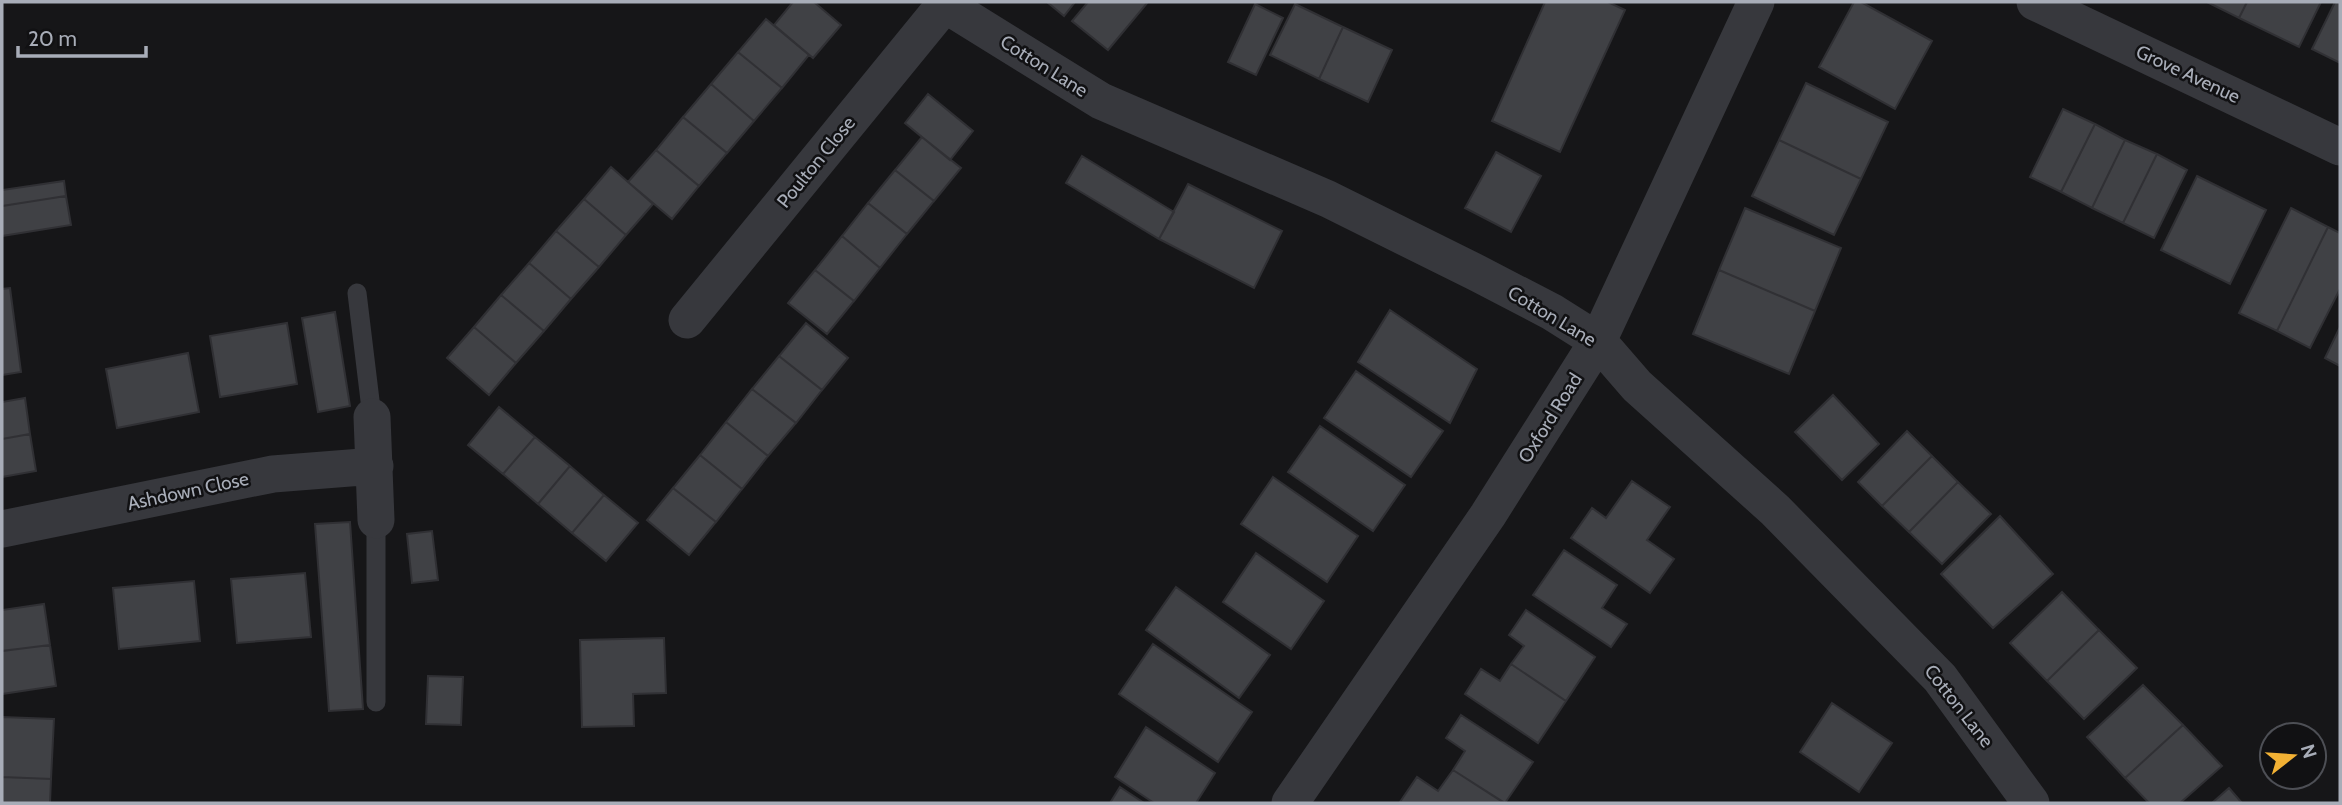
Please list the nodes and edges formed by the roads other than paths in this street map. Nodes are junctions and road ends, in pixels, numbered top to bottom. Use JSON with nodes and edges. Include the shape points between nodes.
{"nodes":[{"id":1,"x":1756,"y":2,"type":"edge"},
{"id":2,"x":2035,"y":2,"type":"edge"},
{"id":3,"x":943,"y":3,"type":"edge"},
{"id":4,"x":2340,"y":147,"type":"edge"},
{"id":5,"x":357,"y":293,"type":"dead end"},
{"id":6,"x":687,"y":320,"type":"dead end"},
{"id":7,"x":1598,"y":341,"type":"junction"},
{"id":8,"x":372,"y":417,"type":"joint"},
{"id":9,"x":375,"y":466,"type":"junction"},
{"id":10,"x":376,"y":520,"type":"joint"},
{"id":11,"x":2,"y":529,"type":"edge"},
{"id":12,"x":376,"y":702,"type":"dead end"},
{"id":13,"x":1290,"y":803,"type":"edge"},
{"id":14,"x":2031,"y":803,"type":"edge"}],
"edges":[{"from":1,"to":7,"type":"street","name":"Oxford Road"},
{"from":2,"to":4,"type":"street","name":"Grove Avenue"},
{"from":3,"to":6,"type":"street","name":"Poulton Close"},
{"from":3,"to":7,"type":"street","name":"Cotton Lane","via":[[1101,102],[1328,199],[1499,284]]},
{"from":5,"to":8,"type":"lane"},
{"from":7,"to":13,"type":"street","name":"Oxford Road","via":[[1488,515]]},
{"from":7,"to":14,"type":"street","name":"Cotton Lane","via":[[1637,386],[1775,510],[1940,678]]},
{"from":8,"to":9,"type":"street"},
{"from":9,"to":10,"type":"street"},
{"from":9,"to":11,"type":"street","name":"Ashdown Close","via":[[273,474]]},
{"from":10,"to":12,"type":"lane"}]}
